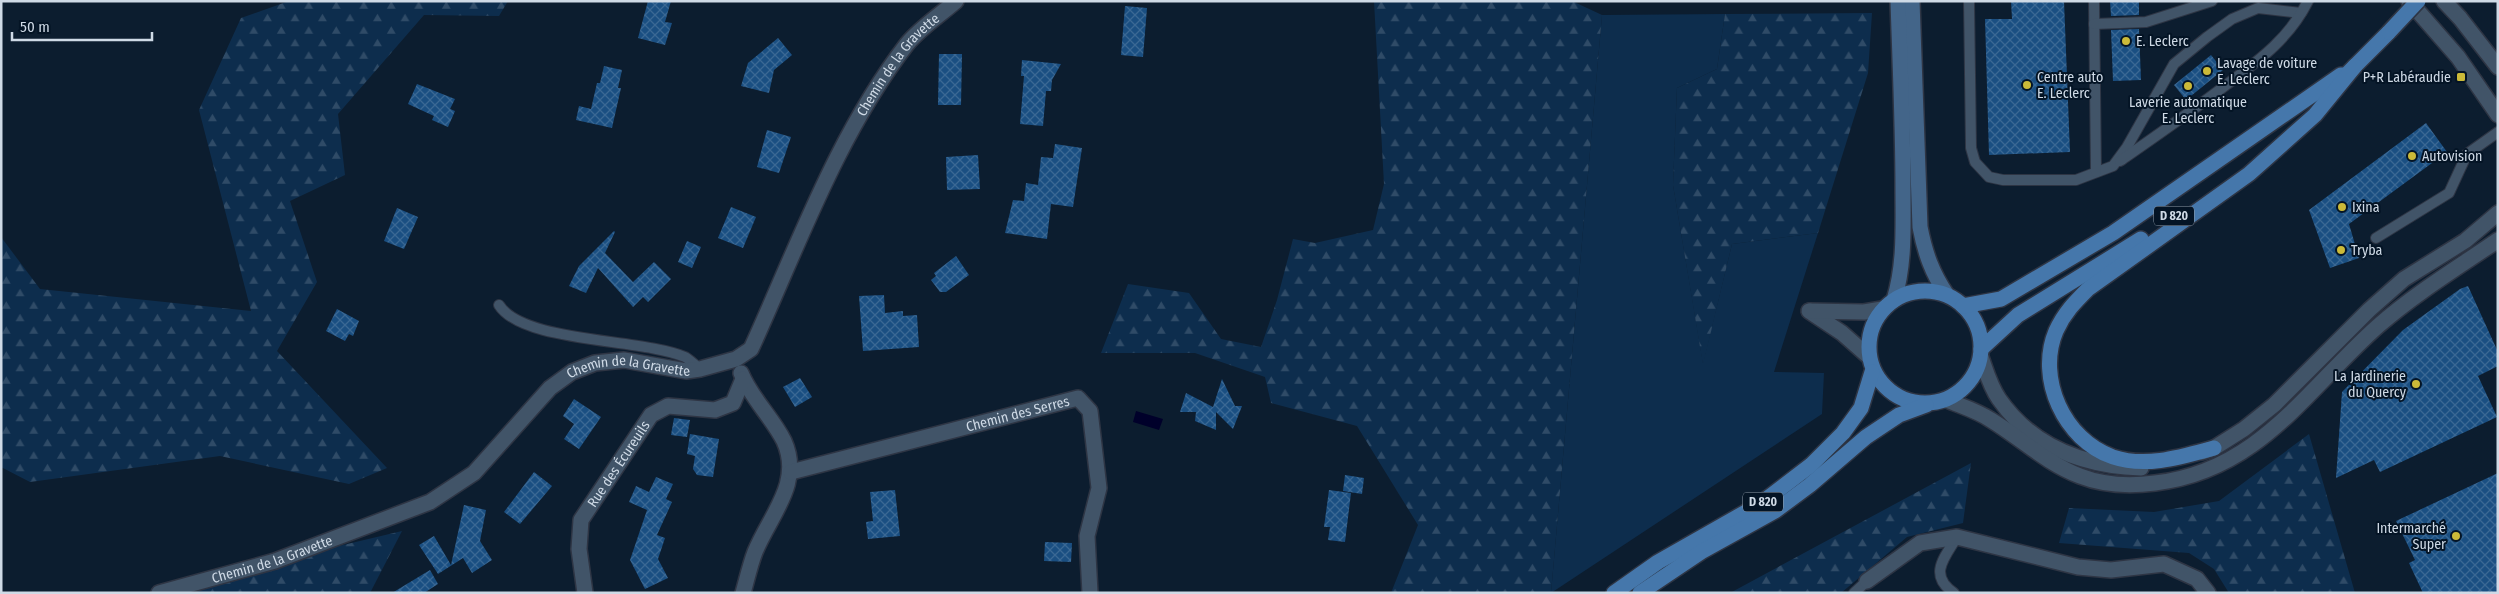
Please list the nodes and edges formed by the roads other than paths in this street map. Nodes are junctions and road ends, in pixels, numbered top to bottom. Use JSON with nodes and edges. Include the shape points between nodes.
{"nodes":[{"id":1,"x":956,"y":1,"type":"edge"},
{"id":2,"x":1898,"y":1,"type":"edge"},
{"id":3,"x":1912,"y":1,"type":"edge"},
{"id":4,"x":1969,"y":1,"type":"edge"},
{"id":5,"x":2094,"y":1,"type":"edge"},
{"id":6,"x":2212,"y":1,"type":"edge"},
{"id":7,"x":2308,"y":1,"type":"edge"},
{"id":8,"x":2408,"y":1,"type":"edge"},
{"id":9,"x":2418,"y":1,"type":"edge"},
{"id":10,"x":2444,"y":1,"type":"edge"},
{"id":11,"x":2302,"y":14,"type":"junction"},
{"id":12,"x":2094,"y":24,"type":"junction"},
{"id":13,"x":2355,"y":66,"type":"junction"},
{"id":14,"x":2498,"y":67,"type":"edge"},
{"id":15,"x":2498,"y":115,"type":"edge"},
{"id":16,"x":2498,"y":132,"type":"edge"},
{"id":17,"x":2113,"y":166,"type":"junction"},
{"id":18,"x":2096,"y":172,"type":"junction"},
{"id":19,"x":2498,"y":213,"type":"edge"},
{"id":20,"x":2376,"y":238,"type":"dead end"},
{"id":21,"x":2498,"y":240,"type":"edge"},
{"id":22,"x":1947,"y":295,"type":"junction"},
{"id":23,"x":1888,"y":304,"type":"junction"},
{"id":24,"x":500,"y":305,"type":"dead end"},
{"id":25,"x":1963,"y":306,"type":"junction"},
{"id":26,"x":1981,"y":353,"type":"junction"},
{"id":27,"x":1868,"y":356,"type":"junction"},
{"id":28,"x":736,"y":359,"type":"junction"},
{"id":29,"x":700,"y":369,"type":"junction"},
{"id":30,"x":1872,"y":372,"type":"junction"},
{"id":31,"x":743,"y":379,"type":"junction"},
{"id":32,"x":1946,"y":400,"type":"junction"},
{"id":33,"x":1928,"y":404,"type":"junction"},
{"id":34,"x":2214,"y":448,"type":"junction"},
{"id":35,"x":791,"y":472,"type":"junction"},
{"id":36,"x":1957,"y":537,"type":"junction"},
{"id":37,"x":1867,"y":581,"type":"joint"},
{"id":38,"x":159,"y":593,"type":"edge"},
{"id":39,"x":585,"y":593,"type":"edge"},
{"id":40,"x":742,"y":593,"type":"edge"},
{"id":41,"x":1090,"y":593,"type":"edge"},
{"id":42,"x":1614,"y":593,"type":"edge"},
{"id":43,"x":1640,"y":593,"type":"edge"},
{"id":44,"x":1854,"y":593,"type":"edge"},
{"id":45,"x":1954,"y":593,"type":"edge"},
{"id":46,"x":2208,"y":593,"type":"edge"}],
"edges":[{"from":1,"to":28,"type":"street","name":"Chemin de la Gravette","via":[[908,42],[864,108],[826,182],[751,349]]},
{"from":2,"to":23,"type":"main road","via":[[1904,248],[1900,281]]},
{"from":3,"to":22,"type":"main road","via":[[1920,227],[1925,254]]},
{"from":4,"to":18,"type":"lane","via":[[1971,148],[1975,162],[1989,177],[2003,180],[2076,180]]},
{"from":5,"to":12,"type":"lane"},
{"from":6,"to":12,"type":"lane","via":[[2146,22]]},
{"from":7,"to":11,"type":"lane"},
{"from":8,"to":15,"type":"street","via":[[2458,57]]},
{"from":9,"to":13,"type":"main road","number":"D 820","bridge":true},
{"from":10,"to":14,"type":"street"},
{"from":11,"to":17,"type":"lane","via":[[2273,49],[2192,112]]},
{"from":11,"to":17,"type":"lane","via":[[2258,8],[2232,19],[2207,36],[2174,64]]},
{"from":12,"to":18,"type":"lane"},
{"from":13,"to":25,"type":"main road","number":"D 820","via":[[2113,232],[2002,299]]},
{"from":13,"to":26,"type":"main road","number":"D 820","via":[[2308,113],[2246,164],[2126,249],[2018,314]]},
{"from":13,"to":34,"type":"main road","via":[[2315,115],[2248,174],[2088,289],[2067,310],[2056,333],[2051,356],[2051,381],[2057,404],[2070,426],[2085,441],[2113,457],[2152,462]]},
{"from":16,"to":20,"type":"lane","via":[[2467,154],[2449,193]]},
{"from":17,"to":18,"type":"lane"},
{"from":19,"to":34,"type":"street","via":[[2465,241],[2404,279],[2274,405]]},
{"from":21,"to":32,"type":"street","via":[[2416,294],[2249,449],[2211,470],[2177,481],[2113,484],[2081,477],[2048,462],[1990,419]]},
{"from":22,"to":23,"type":"main road","via":[[1911,292]]},
{"from":22,"to":25,"type":"main road"},
{"from":23,"to":27,"type":"main road","via":[[1871,328]]},
{"from":23,"to":27,"type":"street","via":[[1864,312],[1809,311],[1842,333]]},
{"from":24,"to":29,"type":"lane","via":[[504,313],[532,328],[625,342],[685,358]]},
{"from":25,"to":26,"type":"main road","via":[[1975,321]]},
{"from":26,"to":32,"type":"main road","via":[[1974,375],[1962,390]]},
{"from":26,"to":34,"type":"street","via":[[1998,399],[2043,442],[2075,458],[2110,467],[2145,468],[2177,462]]},
{"from":27,"to":30,"type":"main road"},
{"from":28,"to":29,"type":"street","name":"Chemin de la Gravette"},
{"from":28,"to":31,"type":"street"},
{"from":29,"to":38,"type":"street","name":"Chemin de la Gravette","via":[[686,371],[624,360],[595,363],[572,372],[550,388],[474,473],[430,502],[275,561]]},
{"from":30,"to":33,"type":"main road","via":[[1892,394],[1910,402]]},
{"from":30,"to":42,"type":"main road","number":"D 820","via":[[1861,408],[1843,433],[1811,465],[1760,504],[1658,562]]},
{"from":31,"to":35,"type":"street","via":[[782,439],[789,455]]},
{"from":31,"to":39,"type":"street","name":"Rue des Écureuils","via":[[733,403],[715,410],[668,406],[651,415],[581,520],[579,549]]},
{"from":32,"to":33,"type":"main road"},
{"from":33,"to":43,"type":"main road","number":"D 820","via":[[1899,415],[1866,437],[1775,511],[1701,552]]},
{"from":35,"to":40,"type":"street"},
{"from":35,"to":41,"type":"street","name":"Chemin des Serres","via":[[1078,398],[1090,410],[1099,488],[1087,536]]},
{"from":36,"to":37,"type":"street","via":[[1920,543]]},
{"from":36,"to":45,"type":"lane","via":[[1941,563],[1940,576],[1943,585]]},
{"from":36,"to":46,"type":"street","via":[[2078,567],[2112,570],[2164,564],[2197,579]]},
{"from":37,"to":44,"type":"lane"}]}
